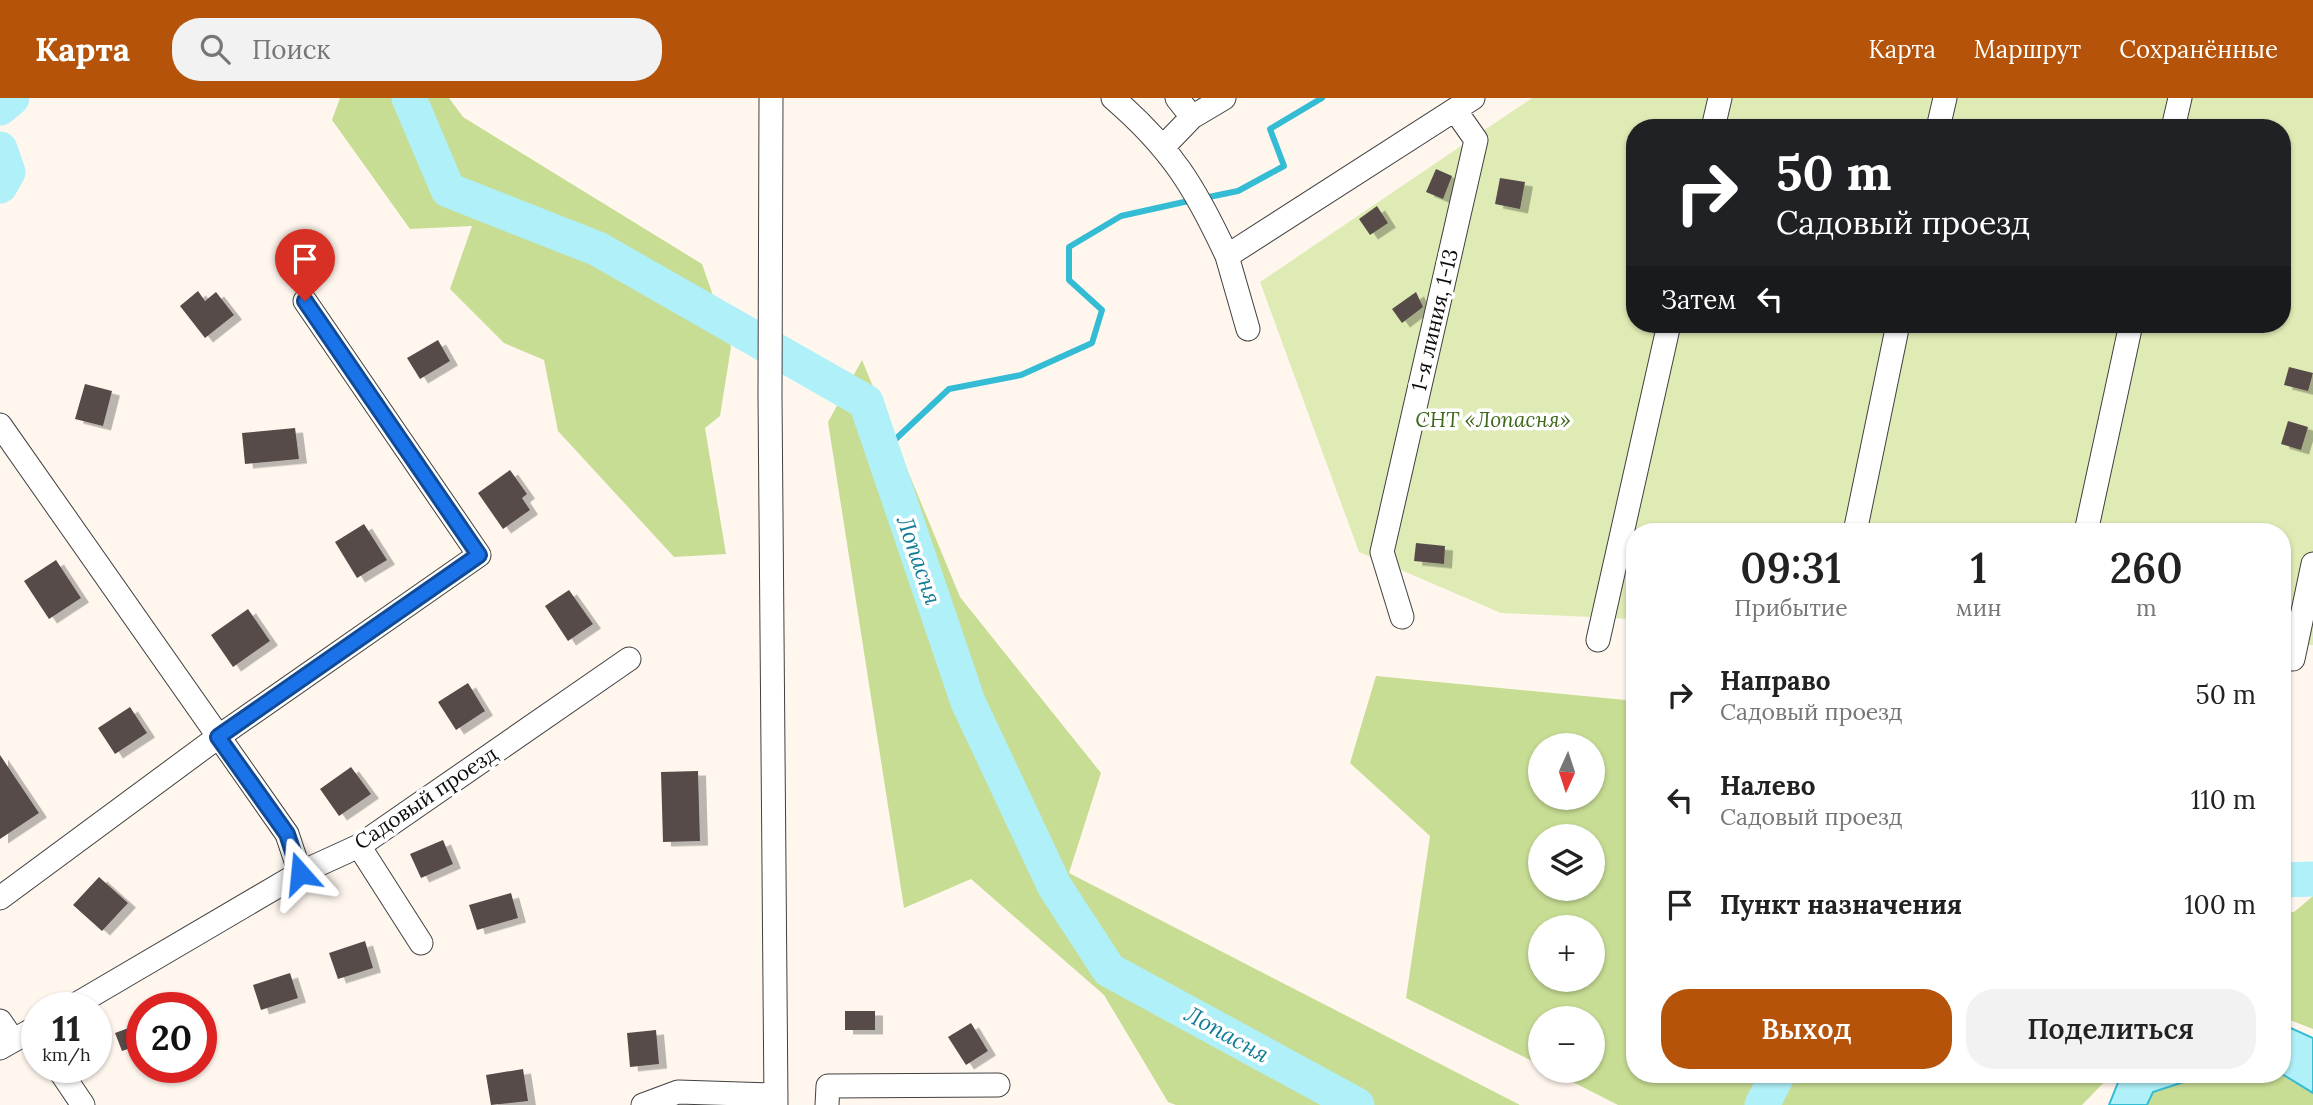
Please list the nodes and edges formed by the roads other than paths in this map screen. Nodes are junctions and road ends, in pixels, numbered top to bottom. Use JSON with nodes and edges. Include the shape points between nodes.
{"nodes":[{"id":1,"x":771,"y":98,"type":"edge"},
{"id":2,"x":1113,"y":98,"type":"edge"},
{"id":3,"x":1177,"y":98,"type":"edge"},
{"id":4,"x":1224,"y":98,"type":"edge"},
{"id":5,"x":1720,"y":98,"type":"edge"},
{"id":6,"x":1945,"y":98,"type":"edge"},
{"id":7,"x":2180,"y":98,"type":"edge"},
{"id":8,"x":1464,"y":104,"type":"edge"},
{"id":9,"x":1192,"y":117,"type":"junction"},
{"id":10,"x":1715,"y":119,"type":"edge"},
{"id":11,"x":1940,"y":119,"type":"edge"},
{"id":12,"x":2175,"y":119,"type":"edge"},
{"id":13,"x":1170,"y":153,"type":"junction"},
{"id":14,"x":1227,"y":256,"type":"junction"},
{"id":15,"x":305,"y":301,"type":"dead end"},
{"id":16,"x":1248,"y":329,"type":"dead end"},
{"id":17,"x":1667,"y":333,"type":"edge"},
{"id":18,"x":1896,"y":333,"type":"edge"},
{"id":19,"x":2129,"y":333,"type":"edge"},
{"id":20,"x":0,"y":425,"type":"edge"},
{"id":21,"x":1857,"y":523,"type":"edge"},
{"id":22,"x":2088,"y":523,"type":"edge"},
{"id":23,"x":2313,"y":564,"type":"edge"},
{"id":24,"x":1402,"y":617,"type":"dead end"},
{"id":25,"x":1598,"y":640,"type":"dead end"},
{"id":26,"x":629,"y":659,"type":"dead end"},
{"id":27,"x":2293,"y":659,"type":"dead end"},
{"id":28,"x":218,"y":737,"type":"junction"},
{"id":29,"x":359,"y":846,"type":"junction"},
{"id":30,"x":300,"y":873,"type":"junction"},
{"id":31,"x":0,"y":898,"type":"edge"},
{"id":32,"x":421,"y":943,"type":"dead end"},
{"id":33,"x":97,"y":992,"type":"edge"},
{"id":34,"x":0,"y":1021,"type":"edge"},
{"id":35,"x":21,"y":1034,"type":"edge"},
{"id":36,"x":68,"y":1083,"type":"edge"},
{"id":37,"x":998,"y":1085,"type":"dead end"},
{"id":38,"x":776,"y":1100,"type":"edge"},
{"id":39,"x":83,"y":1105,"type":"edge"},
{"id":40,"x":643,"y":1105,"type":"edge"},
{"id":41,"x":827,"y":1105,"type":"edge"}],
"edges":[{"from":1,"to":38,"type":"street"},
{"from":2,"to":13,"type":"street"},
{"from":3,"to":9,"type":"street"},
{"from":4,"to":9,"type":"street"},
{"from":5,"to":10,"type":"street"},
{"from":6,"to":11,"type":"street"},
{"from":7,"to":12,"type":"street"},
{"from":8,"to":14,"type":"street"},
{"from":8,"to":24,"type":"street","name":"1-я линия, 1-13","via":[[1476,141],[1382,552]]},
{"from":9,"to":13,"type":"street"},
{"from":13,"to":14,"type":"street"},
{"from":14,"to":16,"type":"street"},
{"from":15,"to":28,"type":"street","via":[[479,555]]},
{"from":17,"to":25,"type":"street"},
{"from":18,"to":21,"type":"street"},
{"from":19,"to":22,"type":"street"},
{"from":20,"to":28,"type":"street"},
{"from":23,"to":27,"type":"street"},
{"from":26,"to":29,"type":"street","name":"Садовый проезд"},
{"from":28,"to":30,"type":"street","via":[[287,834]]},
{"from":28,"to":31,"type":"street"},
{"from":29,"to":30,"type":"street","name":"Садовый проезд"},
{"from":29,"to":32,"type":"street"},
{"from":30,"to":33,"type":"street","name":"Садовый проезд"},
{"from":34,"to":35,"type":"street"},
{"from":36,"to":39,"type":"street"},
{"from":37,"to":41,"type":"street","via":[[828,1086]]},
{"from":38,"to":40,"type":"street","via":[[678,1092]]}]}
